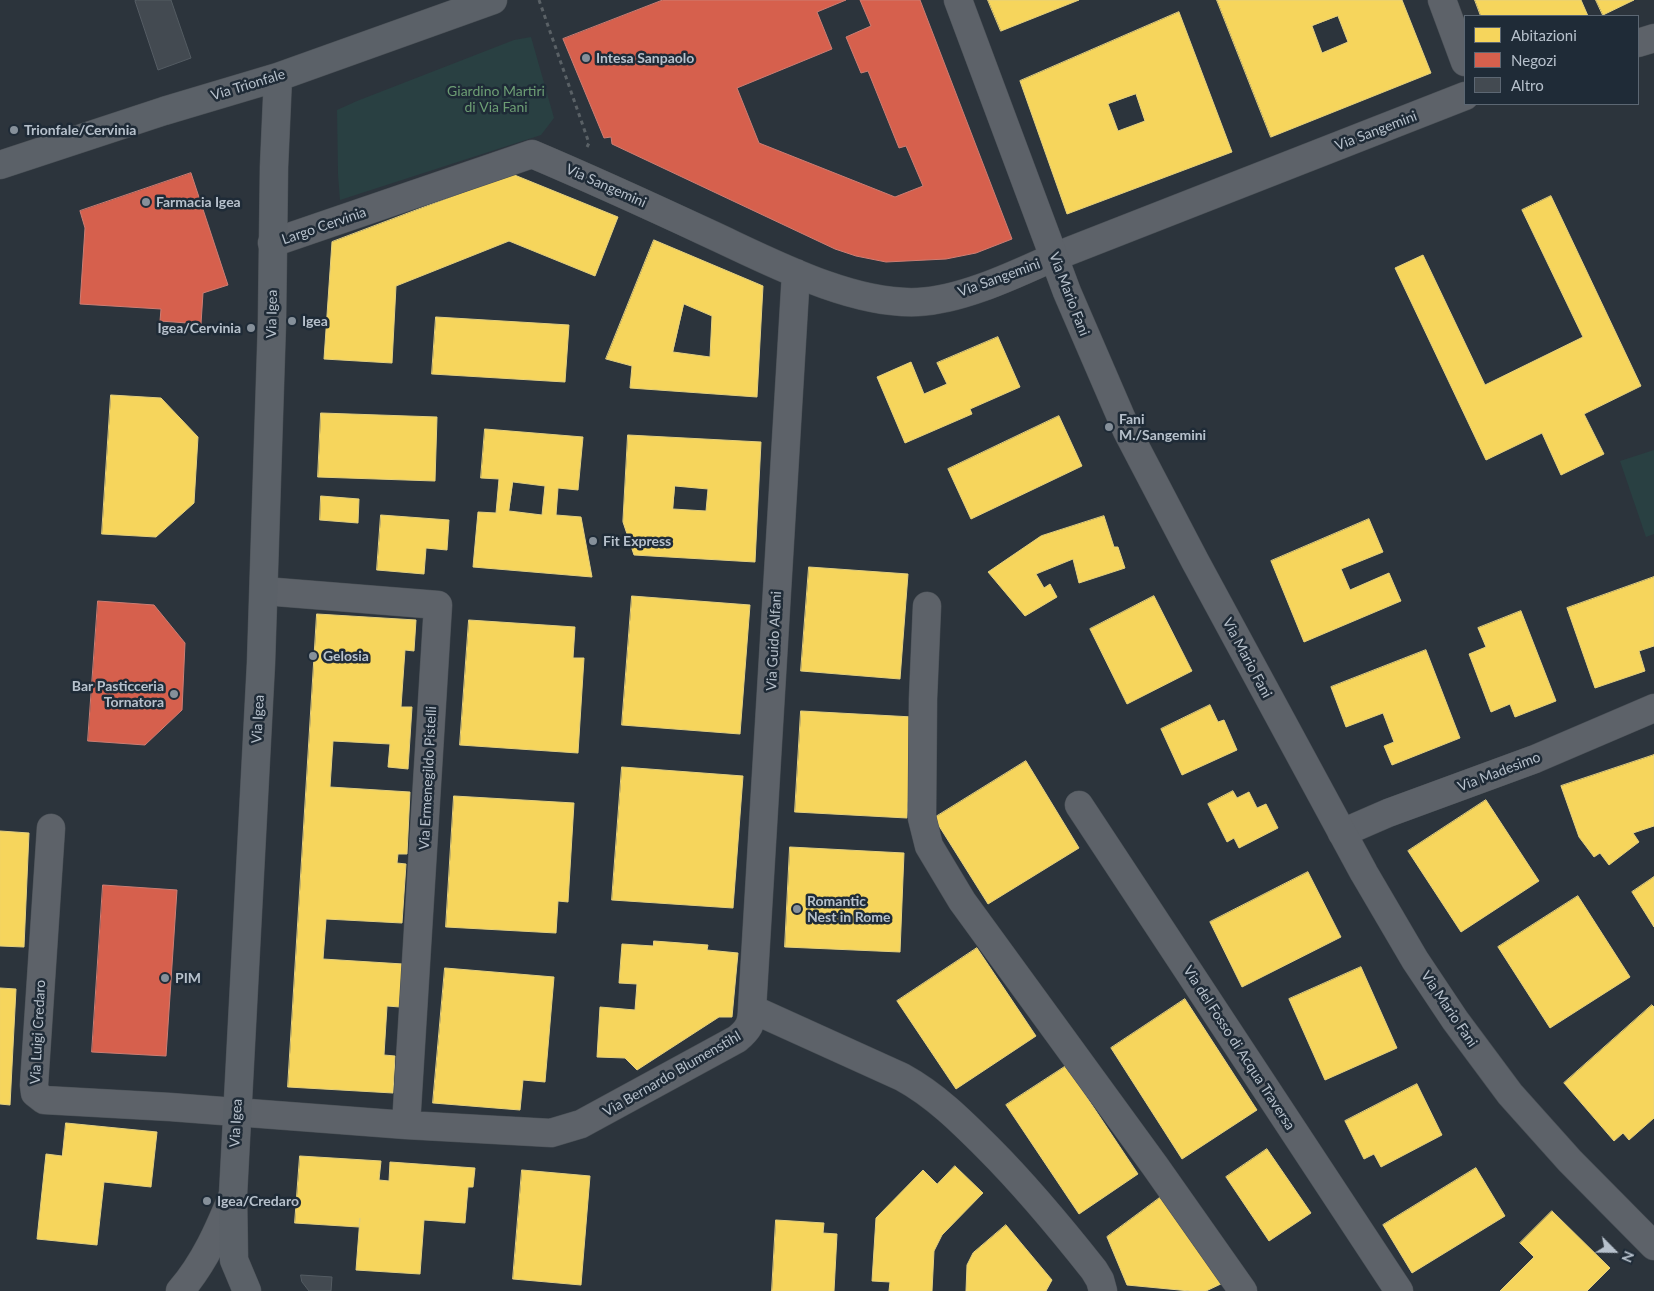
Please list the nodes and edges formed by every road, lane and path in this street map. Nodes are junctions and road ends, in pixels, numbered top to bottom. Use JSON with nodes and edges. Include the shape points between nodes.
{"nodes":[{"id":1,"x":493,"y":0,"type":"edge"},
{"id":2,"x":539,"y":0,"type":"edge"},
{"id":3,"x":958,"y":0,"type":"edge"},
{"id":4,"x":1442,"y":0,"type":"edge"},
{"id":5,"x":1654,"y":38,"type":"edge"},
{"id":6,"x":1639,"y":43,"type":"edge"},
{"id":7,"x":1464,"y":59,"type":"edge"},
{"id":8,"x":278,"y":77,"type":"junction"},
{"id":9,"x":1464,"y":96,"type":"edge"},
{"id":10,"x":532,"y":154,"type":"joint"},
{"id":11,"x":0,"y":164,"type":"edge"},
{"id":12,"x":576,"y":172,"type":"junction"},
{"id":13,"x":272,"y":243,"type":"junction"},
{"id":14,"x":1054,"y":257,"type":"junction"},
{"id":15,"x":796,"y":273,"type":"junction"},
{"id":16,"x":264,"y":591,"type":"junction"},
{"id":17,"x":927,"y":606,"type":"dead end"},
{"id":18,"x":1654,"y":708,"type":"edge"},
{"id":19,"x":1079,"y":805,"type":"dead end"},
{"id":20,"x":51,"y":828,"type":"dead end"},
{"id":21,"x":1342,"y":833,"type":"junction"},
{"id":22,"x":752,"y":1009,"type":"junction"},
{"id":23,"x":236,"y":1113,"type":"junction"},
{"id":24,"x":406,"y":1125,"type":"junction"},
{"id":25,"x":232,"y":1194,"type":"junction"},
{"id":26,"x":1654,"y":1246,"type":"edge"},
{"id":27,"x":180,"y":1291,"type":"edge"},
{"id":28,"x":247,"y":1291,"type":"edge"},
{"id":29,"x":1103,"y":1291,"type":"edge"},
{"id":30,"x":1243,"y":1291,"type":"edge"},
{"id":31,"x":1399,"y":1291,"type":"edge"}],
"edges":[{"from":1,"to":8,"type":"main road","name":"Via Trionfale"},
{"from":2,"to":12,"type":"path","via":[[589,143]]},
{"from":3,"to":14,"type":"street","name":"Via Mario Fani"},
{"from":4,"to":7,"type":"street"},
{"from":5,"to":6,"type":"street"},
{"from":8,"to":11,"type":"main road","name":"Via Trionfale","via":[[164,110]]},
{"from":8,"to":13,"type":"main road","name":"Largo Cervinia"},
{"from":9,"to":14,"type":"street","name":"Via Sangemini"},
{"from":10,"to":12,"type":"street","name":"Via Sangemini"},
{"from":10,"to":13,"type":"street","name":"Largo Cervinia"},
{"from":12,"to":15,"type":"street","name":"Via Sangemini"},
{"from":13,"to":16,"type":"main road","name":"Via Igea"},
{"from":14,"to":15,"type":"street","name":"Via Sangemini","via":[[981,287],[919,302],[898,302],[850,292]]},
{"from":14,"to":21,"type":"street","name":"Via Mario Fani","via":[[1127,431]]},
{"from":15,"to":22,"type":"street","name":"Via Guido Alfani"},
{"from":16,"to":23,"type":"main road","name":"Via Igea"},
{"from":16,"to":24,"type":"street","name":"Via Ermenegildo Pistelli","via":[[438,605]]},
{"from":17,"to":30,"type":"street","via":[[922,818],[929,846],[962,901]]},
{"from":18,"to":21,"type":"street","name":"Via Madesimo"},
{"from":19,"to":31,"type":"street","name":"Via del Fosso di Acqua Traversa"},
{"from":20,"to":23,"type":"street","name":"Via Luigi Credaro","via":[[36,1093],[47,1100]]},
{"from":21,"to":26,"type":"street","name":"Via Mario Fani","via":[[1415,960],[1471,1043],[1539,1128]]},
{"from":22,"to":24,"type":"street","name":"Via Bernardo Blumenstihl","via":[[749,1028],[736,1039],[572,1128],[551,1133]]},
{"from":22,"to":29,"type":"street","via":[[902,1077],[938,1101],[1036,1199],[1094,1270]]},
{"from":23,"to":24,"type":"street","name":"Via Bernardo Blumenstihl"},
{"from":23,"to":25,"type":"main road","name":"Via Igea"},
{"from":25,"to":27,"type":"street","name":"Via Igea","via":[[210,1247]]},
{"from":25,"to":28,"type":"main road","name":"Via Igea","via":[[234,1260]]}]}
